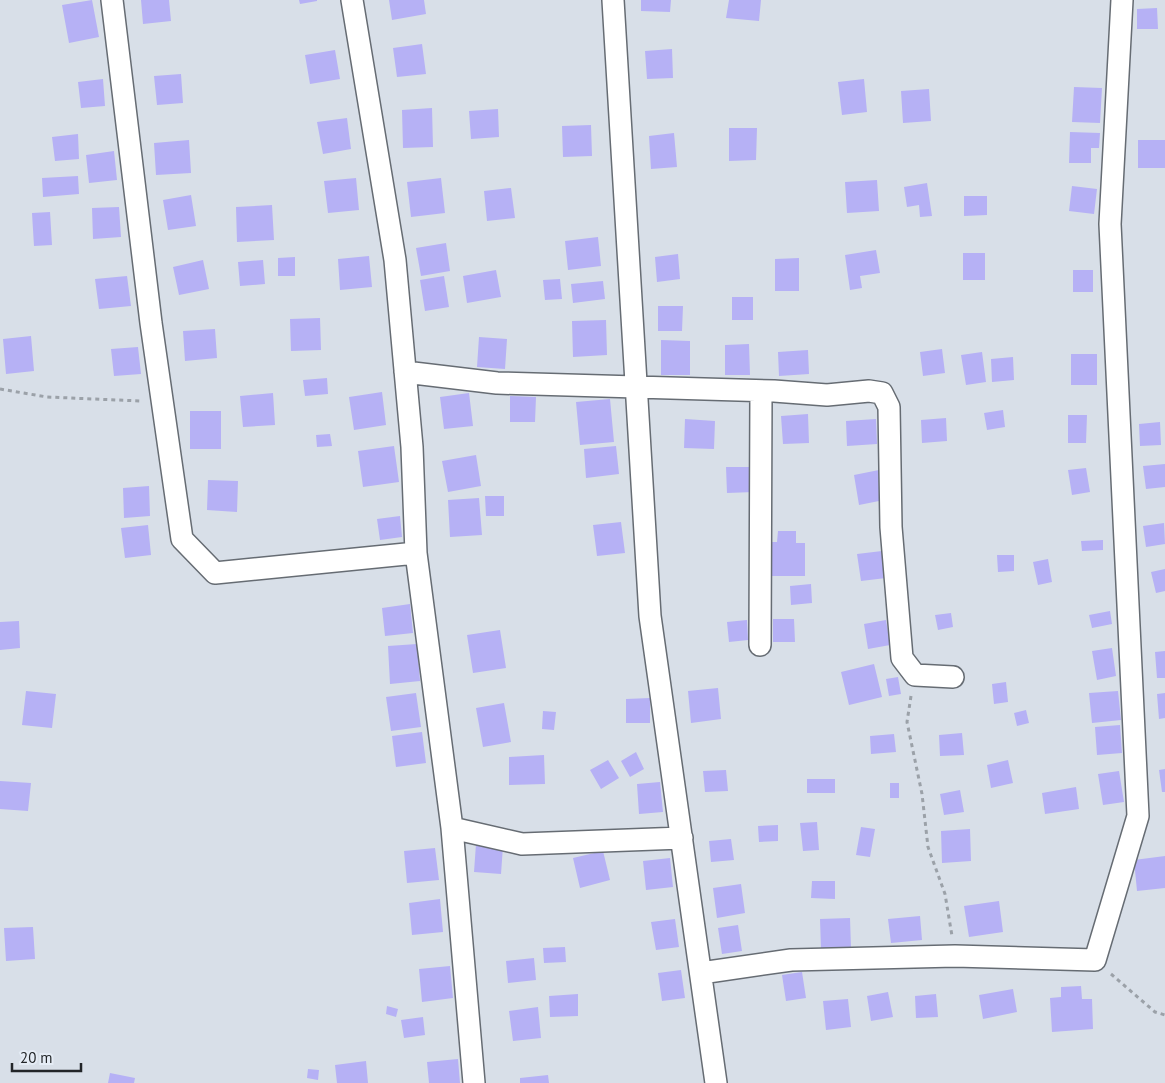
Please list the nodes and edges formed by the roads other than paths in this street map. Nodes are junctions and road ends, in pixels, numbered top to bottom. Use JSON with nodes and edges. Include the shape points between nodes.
{"nodes":[{"id":1,"x":112,"y":0,"type":"edge"},
{"id":2,"x":352,"y":0,"type":"edge"},
{"id":3,"x":613,"y":0,"type":"edge"},
{"id":4,"x":1122,"y":0,"type":"edge"},
{"id":5,"x":405,"y":372,"type":"junction"},
{"id":6,"x":637,"y":386,"type":"junction"},
{"id":7,"x":761,"y":391,"type":"junction"},
{"id":8,"x":416,"y":553,"type":"junction"},
{"id":9,"x":760,"y":645,"type":"dead end"},
{"id":10,"x":953,"y":677,"type":"dead end"},
{"id":11,"x":452,"y":828,"type":"junction"},
{"id":12,"x":682,"y":838,"type":"junction"},
{"id":13,"x":701,"y":973,"type":"junction"},
{"id":14,"x":474,"y":1083,"type":"edge"},
{"id":15,"x":716,"y":1083,"type":"edge"}],
"edges":[{"from":1,"to":8,"type":"street","via":[[182,539],[214,573]]},
{"from":2,"to":5,"type":"street","via":[[395,260]]},
{"from":3,"to":6,"type":"street"},
{"from":4,"to":13,"type":"street","via":[[1110,224],[1138,816],[1095,960],[955,956],[791,960]]},
{"from":5,"to":6,"type":"street","via":[[496,383]]},
{"from":5,"to":8,"type":"street"},
{"from":6,"to":7,"type":"street"},
{"from":6,"to":12,"type":"street","via":[[650,616]]},
{"from":7,"to":9,"type":"street"},
{"from":7,"to":10,"type":"street","via":[[827,395],[882,393],[889,407],[891,527],[902,658],[914,675]]},
{"from":8,"to":11,"type":"street"},
{"from":11,"to":12,"type":"street","via":[[522,844]]},
{"from":11,"to":14,"type":"street"},
{"from":12,"to":13,"type":"street"},
{"from":13,"to":15,"type":"street"}]}
